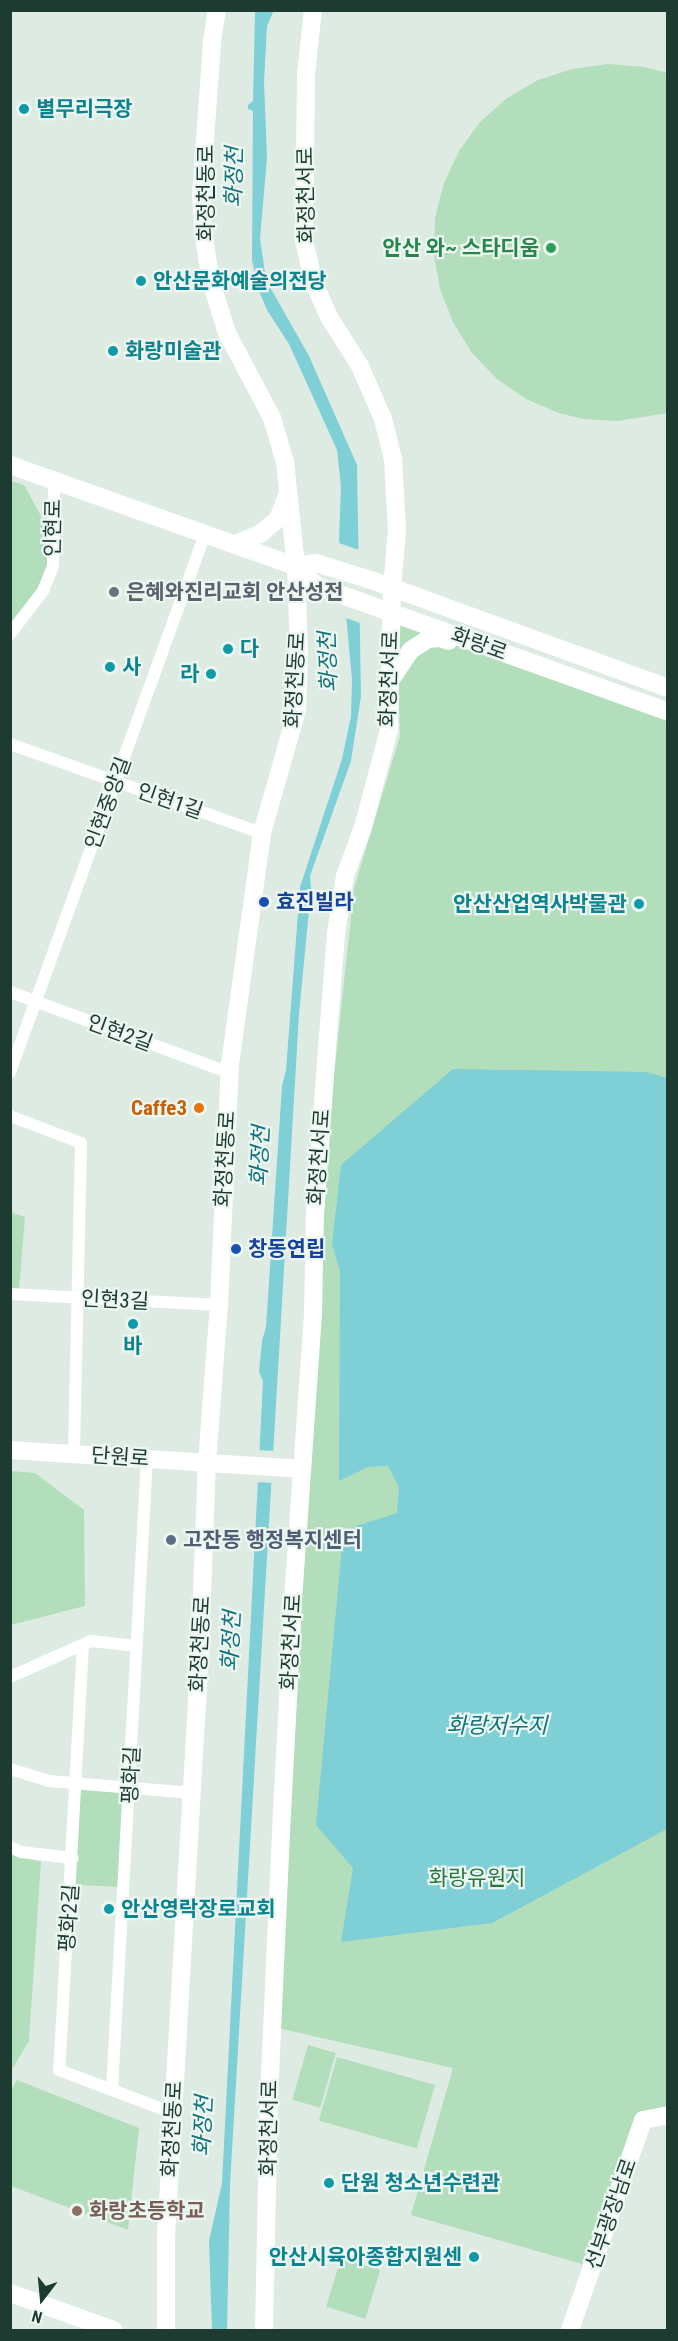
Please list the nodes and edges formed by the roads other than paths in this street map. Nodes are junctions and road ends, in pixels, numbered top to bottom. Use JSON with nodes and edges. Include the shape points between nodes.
{"nodes":[{"id":1,"x":217,"y":10,"type":"edge"},
{"id":2,"x":314,"y":10,"type":"edge"},
{"id":3,"x":10,"y":465,"type":"edge"},
{"id":4,"x":54,"y":481,"type":"junction"},
{"id":5,"x":288,"y":492,"type":"junction"},
{"id":6,"x":205,"y":534,"type":"junction"},
{"id":7,"x":235,"y":544,"type":"junction"},
{"id":8,"x":296,"y":566,"type":"junction"},
{"id":9,"x":392,"y":589,"type":"junction"},
{"id":10,"x":392,"y":613,"type":"junction"},
{"id":11,"x":10,"y":634,"type":"edge"},
{"id":12,"x":485,"y":646,"type":"junction"},
{"id":13,"x":390,"y":681,"type":"junction"},
{"id":14,"x":668,"y":688,"type":"edge"},
{"id":15,"x":668,"y":712,"type":"edge"},
{"id":16,"x":10,"y":744,"type":"edge"},
{"id":17,"x":115,"y":781,"type":"junction"},
{"id":18,"x":262,"y":833,"type":"junction"},
{"id":19,"x":10,"y":992,"type":"edge"},
{"id":20,"x":36,"y":1002,"type":"junction"},
{"id":21,"x":10,"y":1072,"type":"edge"},
{"id":22,"x":230,"y":1073,"type":"junction"},
{"id":23,"x":10,"y":1116,"type":"edge"},
{"id":24,"x":10,"y":1294,"type":"edge"},
{"id":25,"x":77,"y":1298,"type":"junction"},
{"id":26,"x":219,"y":1305,"type":"junction"},
{"id":27,"x":10,"y":1450,"type":"edge"},
{"id":28,"x":74,"y":1454,"type":"junction"},
{"id":29,"x":147,"y":1459,"type":"junction"},
{"id":30,"x":207,"y":1463,"type":"junction"},
{"id":31,"x":297,"y":1468,"type":"junction"},
{"id":32,"x":83,"y":1645,"type":"junction"},
{"id":33,"x":137,"y":1646,"type":"junction"},
{"id":34,"x":10,"y":1677,"type":"edge"},
{"id":35,"x":10,"y":1769,"type":"edge"},
{"id":36,"x":77,"y":1784,"type":"junction"},
{"id":37,"x":130,"y":1789,"type":"junction"},
{"id":38,"x":192,"y":1792,"type":"junction"},
{"id":39,"x":10,"y":1847,"type":"edge"},
{"id":40,"x":73,"y":1858,"type":"junction"},
{"id":41,"x":112,"y":2090,"type":"junction"},
{"id":42,"x":173,"y":2113,"type":"junction"},
{"id":43,"x":668,"y":2115,"type":"edge"},
{"id":44,"x":10,"y":2294,"type":"edge"},
{"id":45,"x":114,"y":2331,"type":"edge"},
{"id":46,"x":166,"y":2331,"type":"edge"},
{"id":47,"x":264,"y":2331,"type":"edge"},
{"id":48,"x":570,"y":2331,"type":"edge"}],
"edges":[{"from":1,"to":5,"type":"street","name":"화정천동로","via":[[202,186],[210,278],[227,333],[272,418],[285,462]]},
{"from":2,"to":9,"type":"street","name":"화정천서로","via":[[306,74],[304,242],[314,283],[329,317],[360,366],[383,419],[393,459],[396,506]]},
{"from":3,"to":4,"type":"street","name":"화랑로"},
{"from":4,"to":6,"type":"street","name":"화랑로"},
{"from":4,"to":11,"type":"street","name":"인현로","via":[[53,566],[43,591]]},
{"from":5,"to":7,"type":"street","via":[[278,519],[260,534]]},
{"from":5,"to":8,"type":"street","name":"화정천동로"},
{"from":6,"to":7,"type":"street","name":"화랑로"},
{"from":6,"to":17,"type":"street","name":"인현중앙길"},
{"from":7,"to":8,"type":"street","name":"화랑로"},
{"from":8,"to":9,"type":"street","name":"화랑로","via":[[316,563]]},
{"from":8,"to":10,"type":"street","name":"화랑로","via":[[317,586]]},
{"from":8,"to":18,"type":"street","name":"화정천동로","via":[[297,710]]},
{"from":9,"to":10,"type":"street","name":"화정천서로"},
{"from":9,"to":14,"type":"street","name":"화랑로"},
{"from":10,"to":12,"type":"street","name":"화랑로"},
{"from":10,"to":13,"type":"street","name":"화정천서로"},
{"from":12,"to":13,"type":"street","via":[[428,639],[411,650]]},
{"from":12,"to":15,"type":"street","name":"화랑로"},
{"from":13,"to":31,"type":"street","name":"화정천서로","via":[[390,730],[345,876],[336,933],[315,1215],[314,1315]]},
{"from":16,"to":17,"type":"street","name":"인현1길"},
{"from":17,"to":18,"type":"street","name":"인현1길"},
{"from":17,"to":20,"type":"street","name":"인현중앙길"},
{"from":18,"to":22,"type":"street","name":"화정천동로"},
{"from":19,"to":20,"type":"street","name":"인현2길"},
{"from":20,"to":21,"type":"street","name":"인현중앙길"},
{"from":20,"to":22,"type":"street","name":"인현2길"},
{"from":22,"to":26,"type":"street","name":"화정천동로"},
{"from":23,"to":25,"type":"street","via":[[81,1143]]},
{"from":24,"to":25,"type":"street","name":"인현3길"},
{"from":25,"to":26,"type":"street","name":"인현3길"},
{"from":25,"to":28,"type":"street"},
{"from":26,"to":30,"type":"street","name":"화정천동로"},
{"from":27,"to":28,"type":"street","name":"단원로"},
{"from":28,"to":29,"type":"street","name":"단원로"},
{"from":29,"to":30,"type":"street","name":"단원로"},
{"from":29,"to":33,"type":"street","name":"평화길"},
{"from":30,"to":31,"type":"street","name":"단원로"},
{"from":30,"to":38,"type":"street","name":"화정천동로"},
{"from":31,"to":47,"type":"street","name":"화정천서로","via":[[271,2049]]},
{"from":32,"to":33,"type":"street","via":[[91,1641]]},
{"from":32,"to":34,"type":"street"},
{"from":32,"to":36,"type":"street","name":"평화2길"},
{"from":33,"to":37,"type":"street","name":"평화길"},
{"from":35,"to":36,"type":"street","via":[[49,1781]]},
{"from":36,"to":37,"type":"street"},
{"from":36,"to":40,"type":"street","name":"평화2길"},
{"from":37,"to":38,"type":"street"},
{"from":37,"to":41,"type":"street","name":"평화길"},
{"from":38,"to":42,"type":"street","name":"화정천동로"},
{"from":39,"to":40,"type":"street","via":[[21,1852]]},
{"from":40,"to":41,"type":"street","name":"평화2길","via":[[59,2070]]},
{"from":41,"to":42,"type":"street","name":"평화2길"},
{"from":42,"to":46,"type":"street","name":"화정천동로","via":[[165,2255]]},
{"from":43,"to":48,"type":"street","name":"선부광장남로","via":[[643,2120]]},
{"from":44,"to":45,"type":"street"}]}
